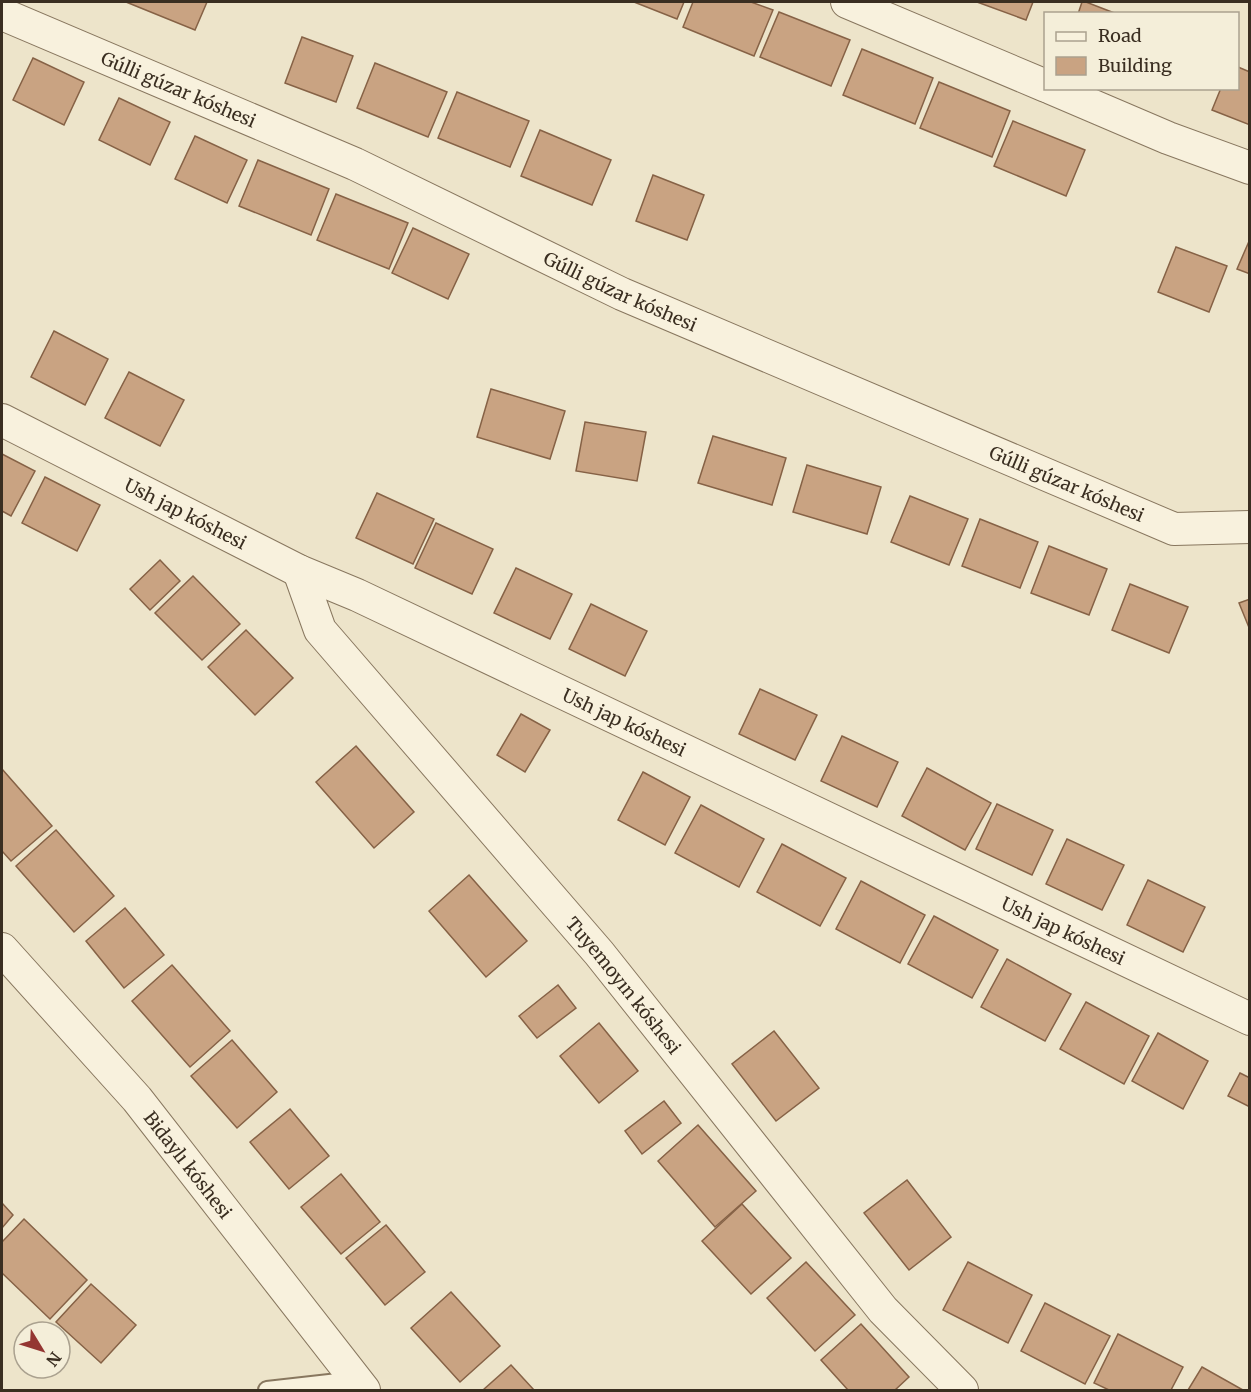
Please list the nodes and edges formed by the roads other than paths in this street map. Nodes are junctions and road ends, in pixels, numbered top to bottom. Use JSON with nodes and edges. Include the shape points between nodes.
{"nodes":[{"id":1,"x":847,"y":2,"type":"edge"},
{"id":2,"x":2,"y":14,"type":"edge"},
{"id":3,"x":1044,"y":85,"type":"edge"},
{"id":4,"x":1057,"y":90,"type":"edge"},
{"id":5,"x":1250,"y":168,"type":"edge"},
{"id":6,"x":2,"y":420,"type":"edge"},
{"id":7,"x":1250,"y":527,"type":"edge"},
{"id":8,"x":299,"y":571,"type":"junction"},
{"id":9,"x":2,"y":950,"type":"edge"},
{"id":10,"x":1246,"y":1014,"type":"edge"},
{"id":11,"x":360,"y":1385,"type":"edge"},
{"id":12,"x":267,"y":1390,"type":"edge"},
{"id":13,"x":962,"y":1390,"type":"edge"}],
"edges":[{"from":1,"to":3,"type":"street"},
{"from":2,"to":7,"type":"street","name":"Gúlli gúzar kóshesi","via":[[355,164],[622,294],[1174,529]]},
{"from":4,"to":5,"type":"street"},
{"from":6,"to":8,"type":"street","name":"Ush jap kóshesi"},
{"from":8,"to":10,"type":"street","name":"Ush jap kóshesi"},
{"from":8,"to":13,"type":"street","name":"Tuyemoyın kóshesi","via":[[320,630],[599,953],[883,1310]]},
{"from":9,"to":11,"type":"street","name":"Bidaylı kóshesi","via":[[137,1099]]},
{"from":11,"to":12,"type":"lane"}]}
